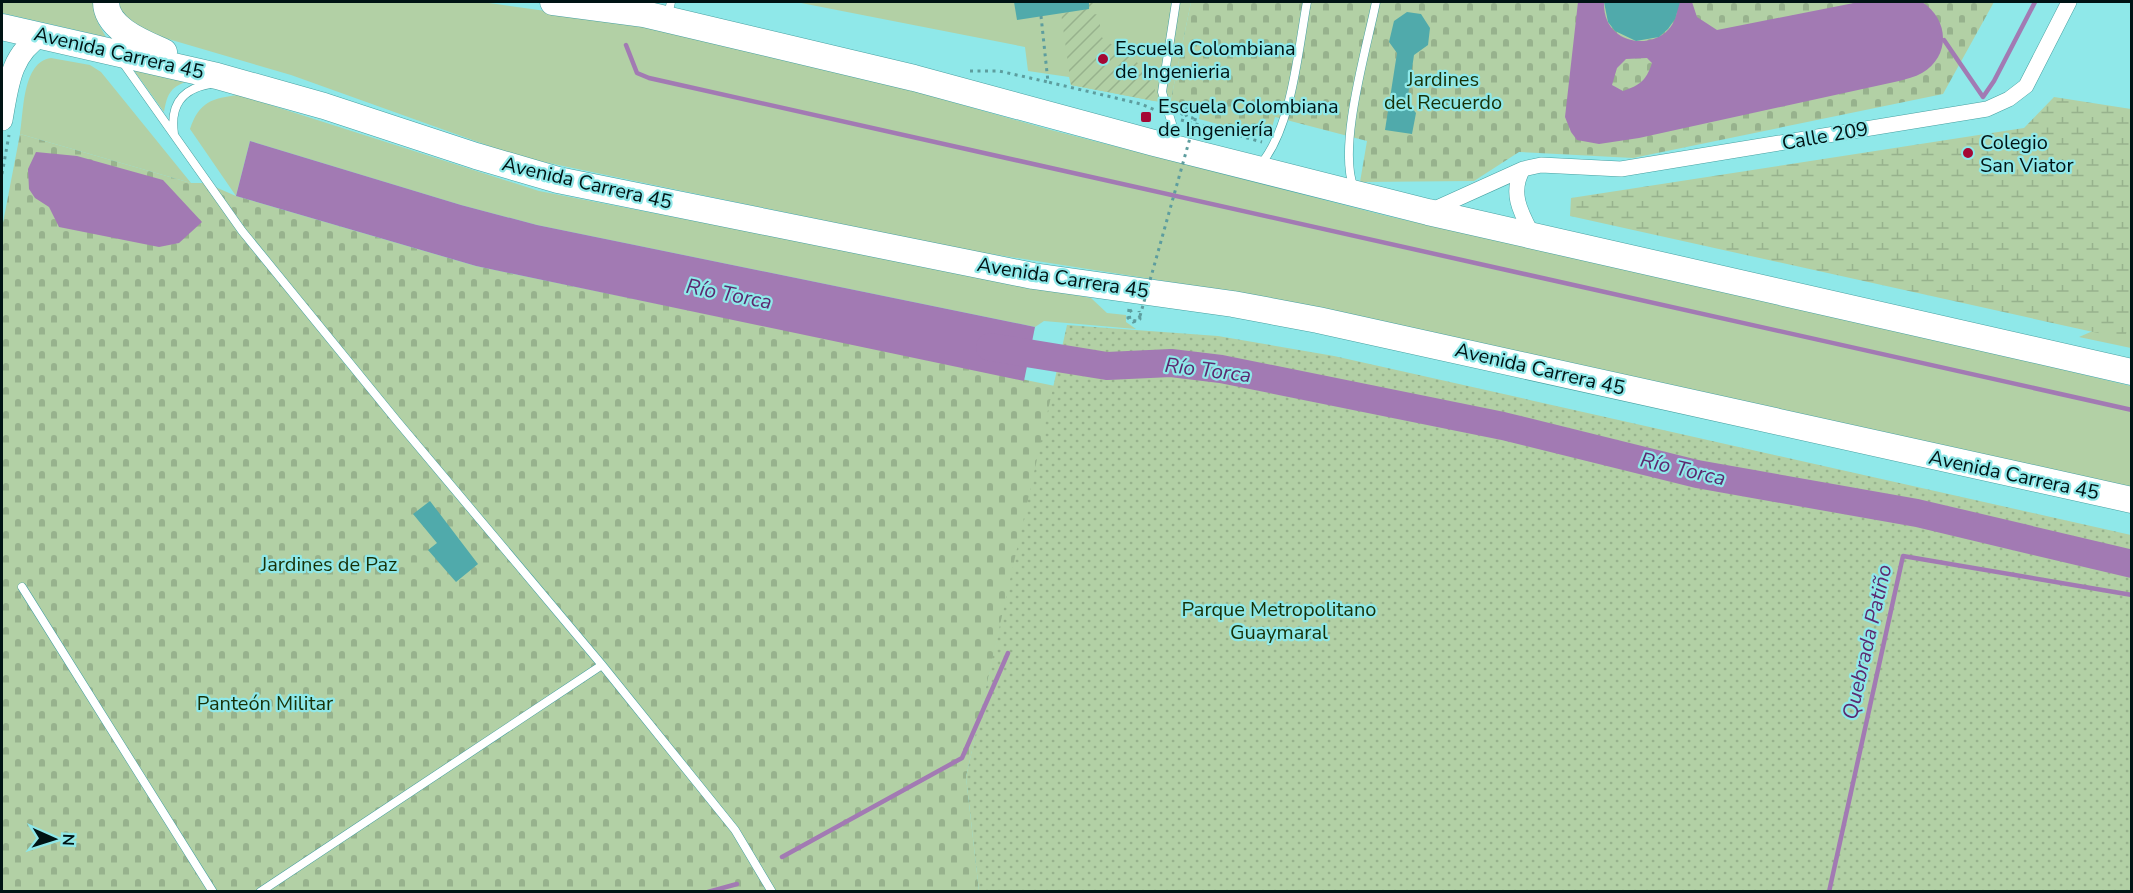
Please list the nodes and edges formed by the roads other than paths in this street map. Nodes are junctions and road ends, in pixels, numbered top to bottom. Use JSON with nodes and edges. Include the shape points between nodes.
{"nodes":[{"id":1,"x":106,"y":2,"type":"edge"},
{"id":2,"x":553,"y":2,"type":"edge"},
{"id":3,"x":595,"y":2,"type":"edge"},
{"id":4,"x":1173,"y":2,"type":"edge"},
{"id":5,"x":1307,"y":2,"type":"edge"},
{"id":6,"x":1376,"y":2,"type":"edge"},
{"id":7,"x":2069,"y":2,"type":"edge"},
{"id":8,"x":657,"y":10,"type":"edge"},
{"id":9,"x":2,"y":27,"type":"edge"},
{"id":10,"x":42,"y":35,"type":"junction"},
{"id":11,"x":114,"y":51,"type":"junction"},
{"id":12,"x":224,"y":78,"type":"junction"},
{"id":13,"x":2,"y":120,"type":"edge"},
{"id":14,"x":175,"y":139,"type":"junction"},
{"id":15,"x":1182,"y":150,"type":"junction"},
{"id":16,"x":1256,"y":169,"type":"junction"},
{"id":17,"x":1523,"y":169,"type":"junction"},
{"id":18,"x":1357,"y":195,"type":"junction"},
{"id":19,"x":1428,"y":212,"type":"junction"},
{"id":20,"x":1533,"y":236,"type":"junction"},
{"id":21,"x":2132,"y":372,"type":"edge"},
{"id":22,"x":2132,"y":500,"type":"edge"},
{"id":23,"x":22,"y":587,"type":"dead end"},
{"id":24,"x":602,"y":665,"type":"junction"},
{"id":25,"x":213,"y":891,"type":"edge"},
{"id":26,"x":260,"y":891,"type":"edge"},
{"id":27,"x":772,"y":891,"type":"edge"}],
"edges":[{"from":1,"to":12,"type":"highway","via":[[114,21],[123,30]]},
{"from":2,"to":8,"type":"highway"},
{"from":3,"to":8,"type":"main road"},
{"from":4,"to":15,"type":"lane","via":[[1162,92],[1167,116]]},
{"from":5,"to":16,"type":"lane","via":[[1284,119],[1275,145]]},
{"from":6,"to":18,"type":"lane","via":[[1349,136],[1348,166]]},
{"from":7,"to":17,"type":"street","name":"Calle 209","via":[[2026,86],[1987,109],[1621,169],[1541,165]]},
{"from":8,"to":15,"type":"highway"},
{"from":9,"to":10,"type":"highway","name":"Avenida Carrera 45"},
{"from":10,"to":11,"type":"highway","name":"Avenida Carrera 45"},
{"from":10,"to":13,"type":"main road","via":[[30,42],[16,62]]},
{"from":11,"to":12,"type":"highway","name":"Avenida Carrera 45"},
{"from":11,"to":14,"type":"lane"},
{"from":12,"to":14,"type":"lane","via":[[201,85],[175,106]]},
{"from":12,"to":22,"type":"highway","name":"Avenida Carrera 45","via":[[558,180],[1021,273],[1318,320]]},
{"from":14,"to":24,"type":"lane","via":[[242,231]]},
{"from":15,"to":16,"type":"highway"},
{"from":16,"to":18,"type":"highway"},
{"from":17,"to":19,"type":"street","name":"Calle 209"},
{"from":17,"to":20,"type":"street","via":[[1515,182],[1517,197]]},
{"from":18,"to":19,"type":"highway"},
{"from":19,"to":20,"type":"highway"},
{"from":20,"to":21,"type":"highway"},
{"from":23,"to":25,"type":"lane"},
{"from":24,"to":26,"type":"lane"},
{"from":24,"to":27,"type":"lane","via":[[735,830]]}]}
